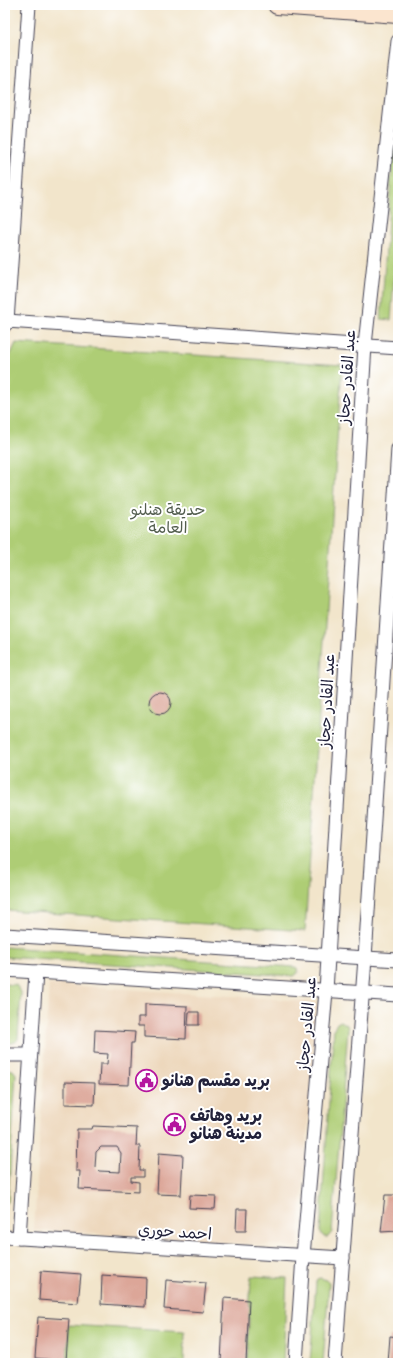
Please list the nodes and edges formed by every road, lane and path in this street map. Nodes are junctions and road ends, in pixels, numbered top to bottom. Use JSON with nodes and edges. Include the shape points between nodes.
{"nodes":[{"id":1,"x":29,"y":5,"type":"edge"},
{"id":2,"x":277,"y":5,"type":"edge"},
{"id":3,"x":398,"y":14,"type":"edge"},
{"id":4,"x":398,"y":41,"type":"edge"},
{"id":5,"x":6,"y":322,"type":"edge"},
{"id":6,"x":365,"y":344,"type":"junction"},
{"id":7,"x":398,"y":348,"type":"edge"},
{"id":8,"x":398,"y":449,"type":"edge"},
{"id":9,"x":397,"y":488,"type":"edge"},
{"id":10,"x":5,"y":935,"type":"edge"},
{"id":11,"x":328,"y":956,"type":"junction"},
{"id":12,"x":365,"y":958,"type":"junction"},
{"id":13,"x":398,"y":960,"type":"edge"},
{"id":14,"x":5,"y":970,"type":"edge"},
{"id":15,"x":36,"y":972,"type":"junction"},
{"id":16,"x":326,"y":991,"type":"junction"},
{"id":17,"x":362,"y":993,"type":"junction"},
{"id":18,"x":398,"y":995,"type":"edge"},
{"id":19,"x":5,"y":1055,"type":"edge"},
{"id":20,"x":30,"y":1055,"type":"junction"},
{"id":21,"x":5,"y":1237,"type":"edge"},
{"id":22,"x":19,"y":1238,"type":"junction"},
{"id":23,"x":303,"y":1256,"type":"junction"},
{"id":24,"x":343,"y":1258,"type":"junction"},
{"id":25,"x":296,"y":1363,"type":"edge"},
{"id":26,"x":335,"y":1363,"type":"edge"}],
"edges":[{"from":1,"to":5,"type":"street"},
{"from":2,"to":3,"type":"main road"},
{"from":4,"to":6,"type":"street","name":"عبد القادر حجاز"},
{"from":5,"to":6,"type":"street"},
{"from":6,"to":7,"type":"street"},
{"from":6,"to":11,"type":"street","name":"عبد القادر حجاز"},
{"from":8,"to":9,"type":"street"},
{"from":9,"to":12,"type":"street"},
{"from":10,"to":11,"type":"street"},
{"from":11,"to":12,"type":"street"},
{"from":11,"to":16,"type":"street","name":"عبد القادر حجاز"},
{"from":12,"to":13,"type":"street"},
{"from":12,"to":17,"type":"street"},
{"from":14,"to":15,"type":"street"},
{"from":15,"to":16,"type":"street"},
{"from":15,"to":20,"type":"street"},
{"from":16,"to":17,"type":"street"},
{"from":16,"to":23,"type":"street","name":"عبد القادر حجاز"},
{"from":17,"to":18,"type":"street"},
{"from":17,"to":24,"type":"street"},
{"from":19,"to":20,"type":"street"},
{"from":20,"to":22,"type":"street"},
{"from":21,"to":22,"type":"street","name":"احمد حوري"},
{"from":22,"to":23,"type":"street","name":"احمد حوري"},
{"from":23,"to":24,"type":"street","name":"احمد حوري"},
{"from":23,"to":25,"type":"street","name":"عبد القادر حجاز"},
{"from":24,"to":26,"type":"street"}]}
